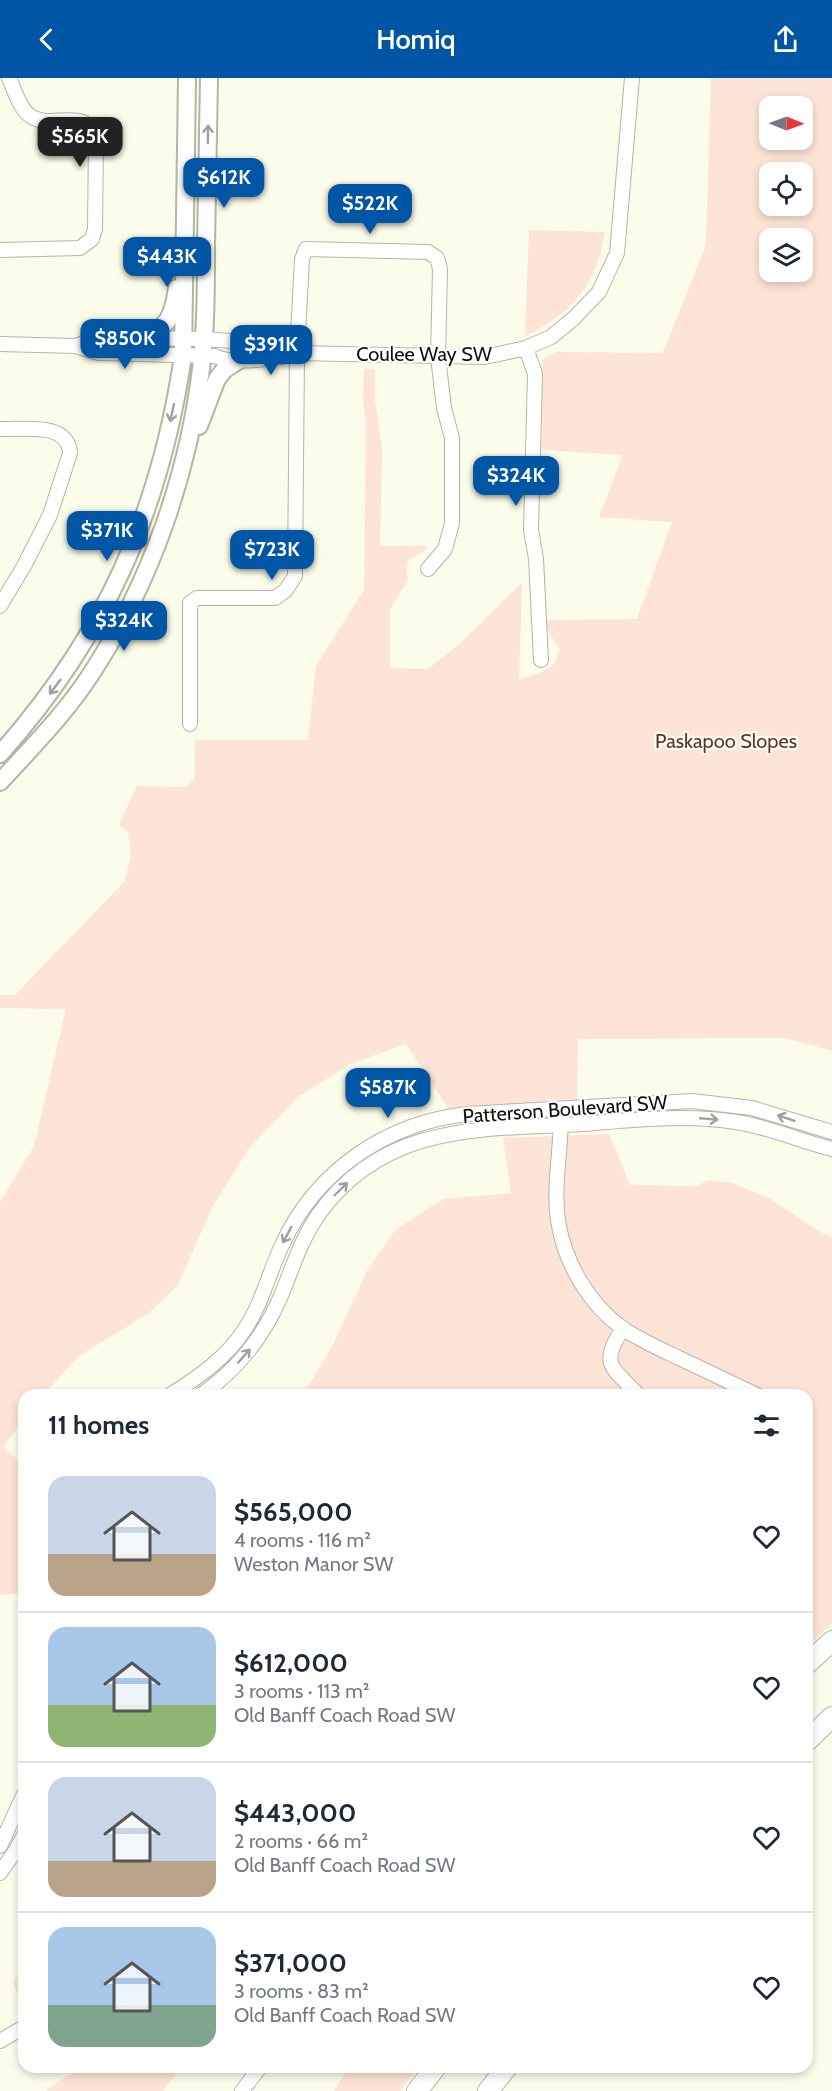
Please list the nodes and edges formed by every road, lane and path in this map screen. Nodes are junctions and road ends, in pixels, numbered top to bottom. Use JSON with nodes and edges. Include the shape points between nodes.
{"nodes":[{"id":1,"x":9,"y":78,"type":"edge"},
{"id":2,"x":187,"y":78,"type":"edge"},
{"id":3,"x":209,"y":78,"type":"edge"},
{"id":4,"x":632,"y":78,"type":"edge"},
{"id":5,"x":184,"y":237,"type":"junction"},
{"id":6,"x":0,"y":250,"type":"edge"},
{"id":7,"x":137,"y":338,"type":"junction"},
{"id":8,"x":0,"y":344,"type":"edge"},
{"id":9,"x":75,"y":346,"type":"junction"},
{"id":10,"x":183,"y":347,"type":"junction"},
{"id":11,"x":203,"y":348,"type":"junction"},
{"id":12,"x":526,"y":348,"type":"junction"},
{"id":13,"x":297,"y":353,"type":"junction"},
{"id":14,"x":438,"y":357,"type":"junction"},
{"id":15,"x":239,"y":360,"type":"junction"},
{"id":16,"x":0,"y":429,"type":"edge"},
{"id":17,"x":178,"y":480,"type":"junction"},
{"id":18,"x":428,"y":569,"type":"dead end"},
{"id":19,"x":0,"y":606,"type":"edge"},
{"id":20,"x":541,"y":660,"type":"dead end"},
{"id":21,"x":189,"y":724,"type":"dead end"},
{"id":22,"x":0,"y":754,"type":"edge"},
{"id":23,"x":0,"y":782,"type":"edge"},
{"id":24,"x":739,"y":1106,"type":"junction"},
{"id":25,"x":561,"y":1108,"type":"junction"},
{"id":26,"x":736,"y":1122,"type":"junction"},
{"id":27,"x":561,"y":1125,"type":"junction"},
{"id":28,"x":832,"y":1132,"type":"edge"},
{"id":29,"x":832,"y":1149,"type":"edge"},
{"id":30,"x":362,"y":1151,"type":"junction"},
{"id":31,"x":371,"y":1165,"type":"junction"},
{"id":32,"x":249,"y":1321,"type":"junction"},
{"id":33,"x":623,"y":1328,"type":"junction"},
{"id":34,"x":264,"y":1330,"type":"junction"},
{"id":35,"x":179,"y":1389,"type":"edge"},
{"id":36,"x":208,"y":1389,"type":"edge"},
{"id":37,"x":633,"y":1389,"type":"edge"},
{"id":38,"x":744,"y":1389,"type":"edge"},
{"id":39,"x":832,"y":1641,"type":"edge"},
{"id":40,"x":813,"y":1658,"type":"edge"},
{"id":41,"x":832,"y":1717,"type":"edge"},
{"id":42,"x":813,"y":1735,"type":"edge"},
{"id":43,"x":18,"y":1807,"type":"edge"},
{"id":44,"x":0,"y":1846,"type":"edge"},
{"id":45,"x":18,"y":1846,"type":"edge"},
{"id":46,"x":0,"y":1873,"type":"edge"},
{"id":47,"x":18,"y":2030,"type":"edge"},
{"id":48,"x":0,"y":2041,"type":"edge"},
{"id":49,"x":256,"y":2073,"type":"edge"},
{"id":50,"x":430,"y":2073,"type":"edge"},
{"id":51,"x":502,"y":2073,"type":"edge"},
{"id":52,"x":242,"y":2091,"type":"edge"},
{"id":53,"x":417,"y":2091,"type":"edge"},
{"id":54,"x":488,"y":2091,"type":"edge"}],
"edges":[{"from":1,"to":6,"type":"street","via":[[29,116],[78,121],[94,132],[95,229],[92,238],[80,248]]},
{"from":2,"to":5,"type":"main road"},
{"from":11,"to":3,"type":"main road","one_way":true},
{"from":4,"to":12,"type":"street","name":"Coulee Way SW","via":[[617,253],[591,301],[551,337]]},
{"from":5,"to":7,"type":"main road","via":[[170,316],[160,330]]},
{"from":5,"to":10,"type":"main road"},
{"from":7,"to":9,"type":"street","via":[[98,338]]},
{"from":7,"to":10,"type":"street"},
{"from":8,"to":9,"type":"street"},
{"from":9,"to":10,"type":"street","via":[[99,353]]},
{"from":10,"to":11,"type":"street"},
{"from":10,"to":22,"type":"main road","one_way":true,"via":[[158,475],[120,577],[62,678]]},
{"from":11,"to":13,"type":"street","via":[[272,344]]},
{"from":11,"to":15,"type":"street"},
{"from":11,"to":17,"type":"main road","via":[[196,403]]},
{"from":12,"to":14,"type":"street","name":"Coulee Way SW","via":[[485,357]]},
{"from":12,"to":20,"type":"street","via":[[534,374],[531,530]]},
{"from":13,"to":14,"type":"street","name":"Coulee Way SW"},
{"from":13,"to":14,"type":"street","via":[[302,259],[306,249],[428,252],[437,258],[440,269]]},
{"from":13,"to":15,"type":"street","via":[[272,360]]},
{"from":13,"to":21,"type":"street","via":[[295,576],[275,598],[197,597],[190,603]]},
{"from":14,"to":18,"type":"street","via":[[452,438],[452,523],[445,549]]},
{"from":15,"to":17,"type":"main road","via":[[217,379]]},
{"from":16,"to":19,"type":"street","via":[[54,431],[66,438],[70,453],[46,524]]},
{"from":17,"to":23,"type":"main road","via":[[142,579],[94,670],[52,728]]},
{"from":24,"to":25,"type":"street","name":"Patterson Boulevard SW","via":[[674,1101]]},
{"from":24,"to":26,"type":"street"},
{"from":28,"to":24,"type":"street","name":"Patterson Boulevard SW","one_way":true},
{"from":25,"to":27,"type":"street"},
{"from":25,"to":30,"type":"street","name":"Patterson Boulevard SW","via":[[444,1117],[403,1129]]},
{"from":27,"to":26,"type":"street","name":"Patterson Boulevard SW","one_way":true,"via":[[674,1118]]},
{"from":26,"to":29,"type":"street","name":"Patterson Boulevard SW"},
{"from":27,"to":31,"type":"street","name":"Patterson Boulevard SW","via":[[441,1135],[393,1152]]},
{"from":27,"to":33,"type":"street","via":[[557,1205],[563,1240],[581,1283]]},
{"from":30,"to":31,"type":"street"},
{"from":30,"to":32,"type":"street","name":"Patterson Boulevard SW","one_way":true,"via":[[330,1177],[300,1212]]},
{"from":34,"to":31,"type":"street","name":"Patterson Boulevard SW","one_way":true,"via":[[312,1225],[336,1193]]},
{"from":32,"to":34,"type":"street"},
{"from":32,"to":35,"type":"street","name":"Patterson Boulevard SW","via":[[210,1368]]},
{"from":33,"to":37,"type":"street","via":[[609,1357]]},
{"from":33,"to":38,"type":"street"},
{"from":36,"to":34,"type":"street","name":"Patterson Boulevard SW","one_way":true,"via":[[234,1368]]},
{"from":39,"to":40,"type":"highway"},
{"from":41,"to":42,"type":"highway"},
{"from":43,"to":44,"type":"street"},
{"from":45,"to":46,"type":"street"},
{"from":47,"to":48,"type":"street"},
{"from":49,"to":52,"type":"street"},
{"from":50,"to":53,"type":"highway"},
{"from":51,"to":54,"type":"highway"}]}
